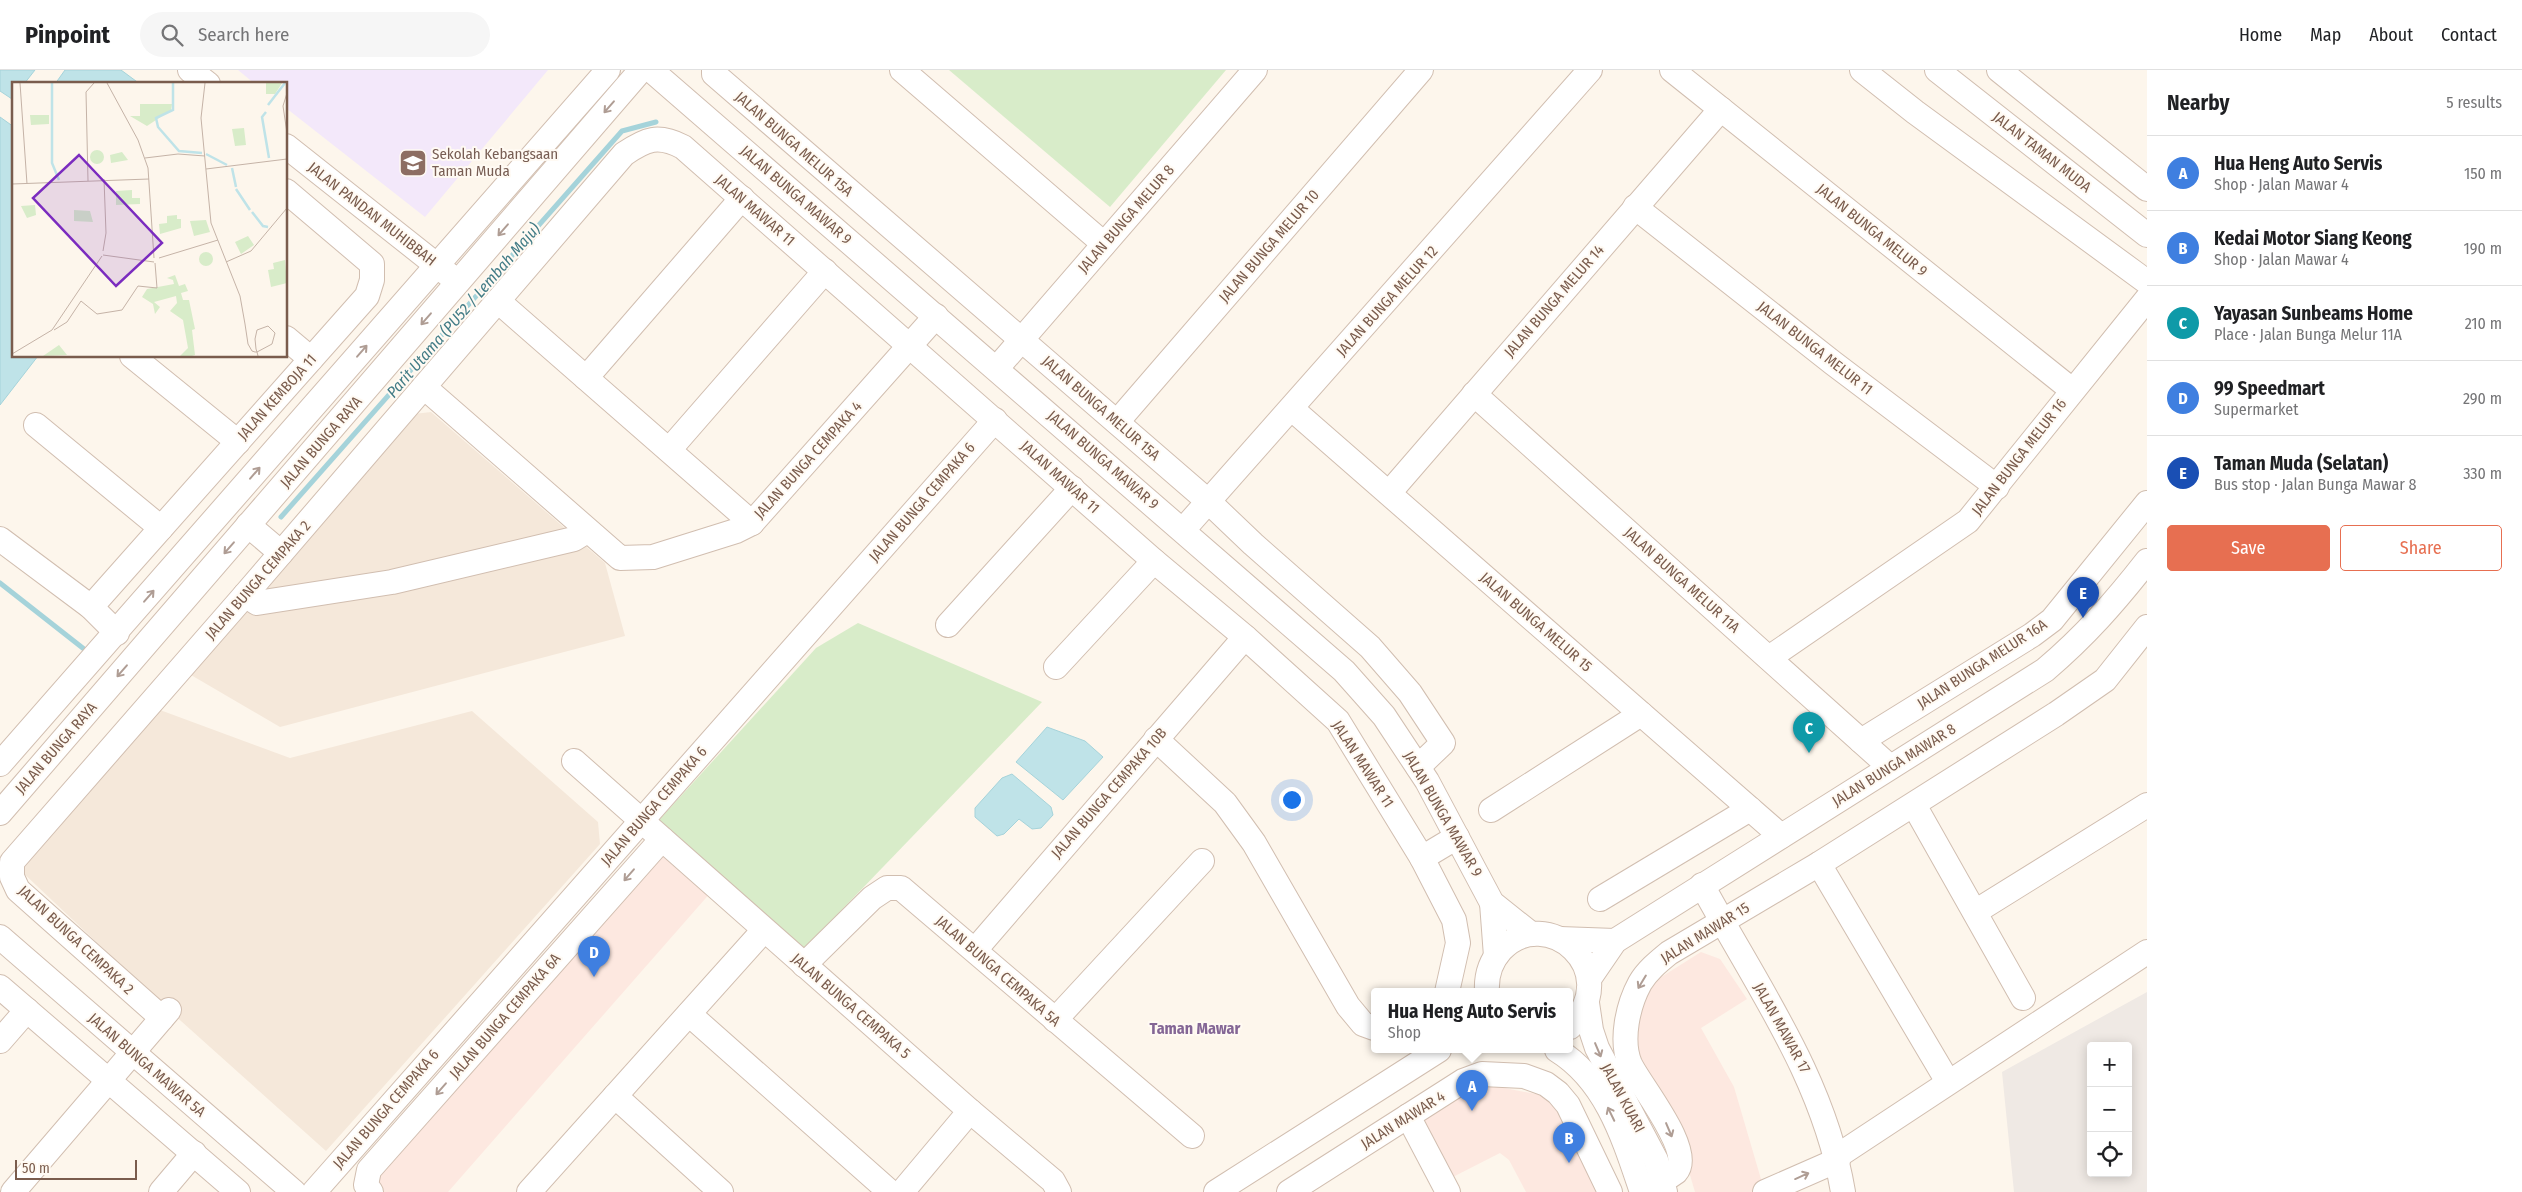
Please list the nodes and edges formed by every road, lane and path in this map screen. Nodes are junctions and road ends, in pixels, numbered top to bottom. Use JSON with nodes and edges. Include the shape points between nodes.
{"nodes":[{"id":1,"x":190,"y":70,"type":"edge"},
{"id":2,"x":608,"y":70,"type":"edge"},
{"id":3,"x":641,"y":70,"type":"edge"},
{"id":4,"x":651,"y":70,"type":"edge"},
{"id":5,"x":714,"y":70,"type":"edge"},
{"id":6,"x":902,"y":70,"type":"edge"},
{"id":7,"x":1255,"y":70,"type":"edge"},
{"id":8,"x":1421,"y":70,"type":"edge"},
{"id":9,"x":1590,"y":70,"type":"edge"},
{"id":10,"x":1672,"y":70,"type":"edge"},
{"id":11,"x":1862,"y":70,"type":"edge"},
{"id":12,"x":1937,"y":70,"type":"edge"},
{"id":13,"x":1999,"y":70,"type":"edge"},
{"id":14,"x":205,"y":82,"type":"edge"},
{"id":15,"x":1720,"y":109,"type":"junction"},
{"id":16,"x":655,"y":139,"type":"joint"},
{"id":17,"x":288,"y":148,"type":"edge"},
{"id":18,"x":2147,"y":189,"type":"edge"},
{"id":19,"x":288,"y":193,"type":"edge"},
{"id":20,"x":742,"y":198,"type":"junction"},
{"id":21,"x":1635,"y":207,"type":"junction"},
{"id":22,"x":2147,"y":235,"type":"edge"},
{"id":23,"x":1104,"y":244,"type":"junction"},
{"id":24,"x":437,"y":265,"type":"junction"},
{"id":25,"x":825,"y":271,"type":"junction"},
{"id":26,"x":458,"y":282,"type":"junction"},
{"id":27,"x":2147,"y":282,"type":"edge"},
{"id":28,"x":2147,"y":299,"type":"edge"},
{"id":29,"x":498,"y":301,"type":"junction"},
{"id":30,"x":936,"y":316,"type":"junction"},
{"id":31,"x":288,"y":340,"type":"edge"},
{"id":32,"x":1022,"y":340,"type":"junction"},
{"id":33,"x":910,"y":346,"type":"junction"},
{"id":34,"x":134,"y":358,"type":"edge"},
{"id":35,"x":311,"y":359,"type":"junction"},
{"id":36,"x":997,"y":368,"type":"junction"},
{"id":37,"x":586,"y":378,"type":"junction"},
{"id":38,"x":424,"y":387,"type":"junction"},
{"id":39,"x":2072,"y":390,"type":"junction"},
{"id":40,"x":1474,"y":394,"type":"junction"},
{"id":41,"x":1292,"y":409,"type":"junction"},
{"id":42,"x":995,"y":420,"type":"junction"},
{"id":43,"x":1117,"y":422,"type":"junction"},
{"id":44,"x":36,"y":425,"type":"dead end"},
{"id":45,"x":238,"y":442,"type":"junction"},
{"id":46,"x":669,"y":450,"type":"junction"},
{"id":47,"x":1997,"y":486,"type":"junction"},
{"id":48,"x":1072,"y":488,"type":"junction"},
{"id":49,"x":1389,"y":493,"type":"junction"},
{"id":50,"x":1209,"y":502,"type":"junction"},
{"id":51,"x":2147,"y":503,"type":"edge"},
{"id":52,"x":752,"y":523,"type":"junction"},
{"id":53,"x":248,"y":526,"type":"junction"},
{"id":54,"x":161,"y":528,"type":"junction"},
{"id":55,"x":1183,"y":530,"type":"junction"},
{"id":56,"x":586,"y":531,"type":"junction"},
{"id":57,"x":0,"y":539,"type":"edge"},
{"id":58,"x":281,"y":553,"type":"junction"},
{"id":59,"x":1154,"y":561,"type":"junction"},
{"id":60,"x":2147,"y":561,"type":"edge"},
{"id":61,"x":245,"y":595,"type":"junction"},
{"id":62,"x":104,"y":620,"type":"junction"},
{"id":63,"x":948,"y":624,"type":"dead end"},
{"id":64,"x":2147,"y":628,"type":"edge"},
{"id":65,"x":1245,"y":637,"type":"junction"},
{"id":66,"x":1769,"y":658,"type":"junction"},
{"id":67,"x":1056,"y":666,"type":"dead end"},
{"id":68,"x":1641,"y":714,"type":"junction"},
{"id":69,"x":1156,"y":739,"type":"junction"},
{"id":70,"x":1862,"y":742,"type":"junction"},
{"id":71,"x":4,"y":753,"type":"edge"},
{"id":72,"x":574,"y":761,"type":"dead end"},
{"id":73,"x":1418,"y":767,"type":"junction"},
{"id":74,"x":1890,"y":768,"type":"junction"},
{"id":75,"x":1914,"y":805,"type":"junction"},
{"id":76,"x":2147,"y":805,"type":"edge"},
{"id":77,"x":1750,"y":809,"type":"junction"},
{"id":78,"x":1491,"y":810,"type":"dead end"},
{"id":79,"x":0,"y":813,"type":"edge"},
{"id":80,"x":641,"y":821,"type":"junction"},
{"id":81,"x":1781,"y":836,"type":"junction"},
{"id":82,"x":1457,"y":837,"type":"junction"},
{"id":83,"x":662,"y":839,"type":"junction"},
{"id":84,"x":1422,"y":858,"type":"junction"},
{"id":85,"x":1202,"y":861,"type":"dead end"},
{"id":86,"x":1819,"y":864,"type":"junction"},
{"id":87,"x":1702,"y":885,"type":"junction"},
{"id":88,"x":1600,"y":898,"type":"dead end"},
{"id":89,"x":1492,"y":903,"type":"junction"},
{"id":90,"x":1975,"y":912,"type":"junction"},
{"id":91,"x":1721,"y":921,"type":"junction"},
{"id":92,"x":764,"y":930,"type":"junction"},
{"id":93,"x":1531,"y":934,"type":"junction"},
{"id":94,"x":0,"y":936,"type":"edge"},
{"id":95,"x":1560,"y":939,"type":"junction"},
{"id":96,"x":1615,"y":941,"type":"junction"},
{"id":97,"x":975,"y":950,"type":"junction"},
{"id":98,"x":2147,"y":952,"type":"edge"},
{"id":99,"x":1496,"y":956,"type":"junction"},
{"id":100,"x":804,"y":965,"type":"junction"},
{"id":101,"x":1589,"y":979,"type":"junction"},
{"id":102,"x":0,"y":987,"type":"edge"},
{"id":103,"x":1448,"y":988,"type":"edge"},
{"id":104,"x":1486,"y":988,"type":"edge"},
{"id":105,"x":2023,"y":998,"type":"dead end"},
{"id":106,"x":1587,"y":1003,"type":"junction"},
{"id":107,"x":27,"y":1010,"type":"junction"},
{"id":108,"x":689,"y":1014,"type":"junction"},
{"id":109,"x":1055,"y":1020,"type":"junction"},
{"id":110,"x":1573,"y":1024,"type":"edge"},
{"id":111,"x":1371,"y":1027,"type":"edge"},
{"id":112,"x":0,"y":1041,"type":"edge"},
{"id":113,"x":133,"y":1052,"type":"junction"},
{"id":114,"x":1435,"y":1053,"type":"edge"},
{"id":115,"x":1562,"y":1053,"type":"edge"},
{"id":116,"x":109,"y":1079,"type":"junction"},
{"id":117,"x":1948,"y":1082,"type":"junction"},
{"id":118,"x":615,"y":1096,"type":"junction"},
{"id":119,"x":970,"y":1111,"type":"junction"},
{"id":120,"x":1408,"y":1116,"type":"junction"},
{"id":121,"x":1192,"y":1136,"type":"dead end"},
{"id":122,"x":194,"y":1153,"type":"junction"},
{"id":123,"x":1837,"y":1158,"type":"junction"},
{"id":124,"x":370,"y":1181,"type":"edge"},
{"id":125,"x":1664,"y":1186,"type":"edge"},
{"id":126,"x":539,"y":1189,"type":"edge"},
{"id":127,"x":1768,"y":1191,"type":"edge"},
{"id":128,"x":13,"y":1192,"type":"edge"},
{"id":129,"x":160,"y":1192,"type":"edge"},
{"id":130,"x":238,"y":1192,"type":"edge"},
{"id":131,"x":294,"y":1192,"type":"edge"},
{"id":132,"x":314,"y":1192,"type":"edge"},
{"id":133,"x":721,"y":1192,"type":"edge"},
{"id":134,"x":890,"y":1192,"type":"edge"},
{"id":135,"x":902,"y":1192,"type":"edge"},
{"id":136,"x":1059,"y":1192,"type":"edge"},
{"id":137,"x":1216,"y":1192,"type":"edge"},
{"id":138,"x":1289,"y":1192,"type":"edge"},
{"id":139,"x":1448,"y":1192,"type":"edge"},
{"id":140,"x":1610,"y":1192,"type":"edge"},
{"id":141,"x":1642,"y":1192,"type":"edge"},
{"id":142,"x":1843,"y":1192,"type":"edge"}],
"edges":[{"from":1,"to":14,"type":"street"},
{"from":2,"to":24,"type":"street","name":"JALAN BUNGA RAYA"},
{"from":3,"to":26,"type":"street","name":"JALAN BUNGA RAYA","one_way":true},
{"from":4,"to":30,"type":"street","name":"JALAN BUNGA MAWAR 9"},
{"from":5,"to":32,"type":"street","name":"JALAN BUNGA MELUR 15A","via":[[714,74]]},
{"from":6,"to":23,"type":"street"},
{"from":7,"to":23,"type":"street","name":"JALAN BUNGA MELUR 8"},
{"from":8,"to":43,"type":"street","name":"JALAN BUNGA MELUR 10"},
{"from":9,"to":41,"type":"street","name":"JALAN BUNGA MELUR 12"},
{"from":10,"to":15,"type":"street","name":"JALAN BUNGA MELUR 9"},
{"from":11,"to":27,"type":"street"},
{"from":12,"to":22,"type":"street","name":"JALAN TAMAN MUDA"},
{"from":13,"to":18,"type":"street"},
{"from":15,"to":21,"type":"street","name":"JALAN BUNGA MELUR 14"},
{"from":15,"to":39,"type":"street","name":"JALAN BUNGA MELUR 9"},
{"from":16,"to":20,"type":"street","name":"JALAN MAWAR 11","via":[[683,147]]},
{"from":16,"to":29,"type":"street","name":"JALAN BUNGA CEMPAKA 2","via":[[624,154]]},
{"from":17,"to":24,"type":"street","name":"JALAN PANDAN MUHIBBAH"},
{"from":19,"to":35,"type":"street","name":"JALAN KEMBOJA 11","via":[[372,264],[367,296]]},
{"from":20,"to":25,"type":"street","name":"JALAN MAWAR 11"},
{"from":20,"to":37,"type":"street"},
{"from":21,"to":40,"type":"street","name":"JALAN BUNGA MELUR 14"},
{"from":21,"to":47,"type":"street","name":"JALAN BUNGA MELUR 11"},
{"from":23,"to":32,"type":"street","name":"JALAN BUNGA MELUR 8"},
{"from":24,"to":26,"type":"street","name":"JALAN PANDAN MUHIBBAH"},
{"from":62,"to":24,"type":"street","name":"JALAN BUNGA RAYA","one_way":true},
{"from":25,"to":33,"type":"street","name":"JALAN MAWAR 11"},
{"from":25,"to":46,"type":"street"},
{"from":26,"to":53,"type":"street","name":"JALAN BUNGA RAYA","one_way":true},
{"from":28,"to":39,"type":"street","name":"JALAN BUNGA MELUR 16"},
{"from":29,"to":37,"type":"street"},
{"from":29,"to":38,"type":"street","name":"JALAN BUNGA CEMPAKA 2"},
{"from":30,"to":33,"type":"street","name":"JALAN BUNGA CEMPAKA 4"},
{"from":30,"to":36,"type":"street","name":"JALAN BUNGA MAWAR 9"},
{"from":31,"to":35,"type":"street"},
{"from":32,"to":36,"type":"street","name":"JALAN BUNGA MELUR 8"},
{"from":32,"to":43,"type":"street","name":"JALAN BUNGA MELUR 15A"},
{"from":33,"to":42,"type":"street","name":"JALAN MAWAR 11"},
{"from":33,"to":52,"type":"street","name":"JALAN BUNGA CEMPAKA 4"},
{"from":34,"to":45,"type":"street"},
{"from":35,"to":45,"type":"street","name":"JALAN KEMBOJA 11"},
{"from":36,"to":55,"type":"street","name":"JALAN BUNGA MAWAR 9"},
{"from":37,"to":46,"type":"street"},
{"from":38,"to":56,"type":"street"},
{"from":38,"to":58,"type":"street","name":"JALAN BUNGA CEMPAKA 2"},
{"from":39,"to":47,"type":"street","name":"JALAN BUNGA MELUR 16"},
{"from":40,"to":49,"type":"street","name":"JALAN BUNGA MELUR 14"},
{"from":40,"to":66,"type":"street","name":"JALAN BUNGA MELUR 11A"},
{"from":41,"to":49,"type":"street","name":"JALAN BUNGA MELUR 15"},
{"from":41,"to":50,"type":"street","name":"JALAN BUNGA MELUR 12"},
{"from":42,"to":48,"type":"street","name":"JALAN MAWAR 11"},
{"from":42,"to":80,"type":"street","name":"JALAN BUNGA CEMPAKA 6"},
{"from":43,"to":50,"type":"street","name":"JALAN BUNGA MELUR 15A"},
{"from":44,"to":54,"type":"street"},
{"from":45,"to":54,"type":"street","name":"JALAN KEMBOJA 11"},
{"from":46,"to":52,"type":"street"},
{"from":47,"to":66,"type":"street","name":"JALAN BUNGA MELUR 16","via":[[1968,521]]},
{"from":48,"to":59,"type":"street","name":"JALAN MAWAR 11"},
{"from":48,"to":63,"type":"street"},
{"from":49,"to":68,"type":"street","name":"JALAN BUNGA MELUR 15"},
{"from":50,"to":55,"type":"street","name":"JALAN BUNGA MELUR 12"},
{"from":50,"to":73,"type":"street","name":"JALAN BUNGA MELUR 15A","via":[[1370,647],[1410,693],[1443,743]]},
{"from":51,"to":70,"type":"street","name":"JALAN BUNGA MELUR 16A","via":[[2052,620]]},
{"from":52,"to":56,"type":"street","name":"JALAN BUNGA CEMPAKA 4","via":[[653,557],[620,558]]},
{"from":53,"to":58,"type":"street"},
{"from":53,"to":79,"type":"street","name":"JALAN BUNGA RAYA","one_way":true},
{"from":54,"to":62,"type":"street","name":"JALAN KEMBOJA 11"},
{"from":55,"to":73,"type":"street","name":"JALAN BUNGA MAWAR 9","via":[[1344,670],[1384,716]]},
{"from":56,"to":61,"type":"street","via":[[574,539],[358,589],[257,603]]},
{"from":57,"to":62,"type":"street"},
{"from":58,"to":61,"type":"street","name":"JALAN BUNGA CEMPAKA 2"},
{"from":59,"to":65,"type":"street","name":"JALAN MAWAR 11"},
{"from":59,"to":67,"type":"street"},
{"from":60,"to":74,"type":"street","name":"JALAN BUNGA MAWAR 8","via":[[2080,641],[2046,670]]},
{"from":61,"to":113,"type":"street","name":"JALAN BUNGA CEMPAKA 2","via":[[12,862],[12,877],[18,890],[166,1014]]},
{"from":62,"to":71,"type":"street","name":"JALAN BUNGA RAYA"},
{"from":64,"to":75,"type":"street","name":"JALAN MAWAR 15","via":[[2105,680]]},
{"from":65,"to":69,"type":"street","name":"JALAN BUNGA CEMPAKA 10B"},
{"from":65,"to":84,"type":"street","name":"JALAN MAWAR 11","via":[[1338,721]]},
{"from":66,"to":70,"type":"street","name":"JALAN BUNGA MELUR 11A"},
{"from":68,"to":77,"type":"street","name":"JALAN BUNGA MELUR 15"},
{"from":68,"to":78,"type":"street"},
{"from":69,"to":97,"type":"street","name":"JALAN BUNGA CEMPAKA 10B"},
{"from":69,"to":111,"type":"street","via":[[1226,803],[1270,868],[1348,1006],[1363,1024]]},
{"from":70,"to":74,"type":"street","name":"JALAN BUNGA MELUR 11A"},
{"from":72,"to":80,"type":"street","name":"JALAN BUNGA CEMPAKA 5"},
{"from":73,"to":82,"type":"street","name":"JALAN BUNGA MAWAR 9"},
{"from":74,"to":81,"type":"street","name":"JALAN BUNGA MAWAR 8"},
{"from":75,"to":86,"type":"street","name":"JALAN MAWAR 15"},
{"from":75,"to":90,"type":"street"},
{"from":76,"to":90,"type":"street"},
{"from":77,"to":81,"type":"street","name":"JALAN BUNGA MELUR 15"},
{"from":77,"to":88,"type":"street"},
{"from":80,"to":83,"type":"street","name":"JALAN BUNGA CEMPAKA 5"},
{"from":80,"to":132,"type":"street","name":"JALAN BUNGA CEMPAKA 6","via":[[351,1140]]},
{"from":81,"to":87,"type":"street","name":"JALAN BUNGA MAWAR 8"},
{"from":82,"to":84,"type":"street"},
{"from":82,"to":89,"type":"street","name":"JALAN BUNGA MAWAR 9"},
{"from":83,"to":92,"type":"street","name":"JALAN BUNGA CEMPAKA 5"},
{"from":83,"to":124,"type":"street","name":"JALAN BUNGA CEMPAKA 6A","one_way":true},
{"from":84,"to":103,"type":"street","name":"JALAN MAWAR 11","via":[[1454,920],[1458,943]]},
{"from":85,"to":109,"type":"street"},
{"from":86,"to":91,"type":"street","name":"JALAN MAWAR 15"},
{"from":86,"to":117,"type":"street"},
{"from":87,"to":91,"type":"street","name":"JALAN MAWAR 17"},
{"from":87,"to":96,"type":"street","name":"JALAN BUNGA MAWAR 8"},
{"from":89,"to":93,"type":"street","name":"JALAN BUNGA MAWAR 9"},
{"from":89,"to":99,"type":"street","name":"JALAN BUNGA MAWAR 9"},
{"from":90,"to":105,"type":"street"},
{"from":91,"to":123,"type":"street","name":"JALAN MAWAR 17","via":[[1789,1036],[1809,1078]]},
{"from":91,"to":125,"type":"street","name":"JALAN MAWAR 15","one_way":true,"via":[[1668,953],[1653,967],[1640,983],[1630,1010],[1624,1042],[1630,1064],[1664,1118],[1678,1152],[1680,1163]]},
{"from":92,"to":100,"type":"street","name":"JALAN BUNGA CEMPAKA 5"},
{"from":92,"to":108,"type":"street"},
{"from":93,"to":95,"type":"street"},
{"from":93,"to":99,"type":"street","via":[[1506,945]]},
{"from":94,"to":113,"type":"street","name":"JALAN BUNGA MAWAR 5A"},
{"from":95,"to":96,"type":"street"},
{"from":95,"to":101,"type":"street","via":[[1574,949],[1584,963]]},
{"from":96,"to":101,"type":"street","name":"JALAN BUNGA MAWAR 8"},
{"from":97,"to":100,"type":"street","name":"JALAN BUNGA CEMPAKA 5A","via":[[901,888],[887,888],[872,898]]},
{"from":97,"to":109,"type":"street","name":"JALAN BUNGA CEMPAKA 5A"},
{"from":98,"to":117,"type":"street"},
{"from":99,"to":104,"type":"street","via":[[1489,968]]},
{"from":100,"to":119,"type":"street","name":"JALAN BUNGA CEMPAKA 5"},
{"from":101,"to":106,"type":"street","name":"JALAN KUARI"},
{"from":102,"to":107,"type":"street"},
{"from":106,"to":110,"type":"street"},
{"from":106,"to":125,"type":"street","name":"JALAN KUARI","one_way":true,"via":[[1597,1048],[1656,1160]]},
{"from":107,"to":112,"type":"street"},
{"from":107,"to":116,"type":"street"},
{"from":108,"to":118,"type":"street"},
{"from":108,"to":134,"type":"street"},
{"from":109,"to":121,"type":"street","name":"JALAN BUNGA CEMPAKA 5A"},
{"from":113,"to":116,"type":"street"},
{"from":113,"to":131,"type":"street","name":"JALAN BUNGA MAWAR 5A"},
{"from":114,"to":137,"type":"street"},
{"from":141,"to":115,"type":"street","name":"JALAN KUARI","one_way":true,"via":[[1612,1113],[1595,1084]]},
{"from":116,"to":122,"type":"street"},
{"from":116,"to":128,"type":"street"},
{"from":117,"to":123,"type":"street"},
{"from":118,"to":126,"type":"street"},
{"from":118,"to":133,"type":"street"},
{"from":119,"to":135,"type":"street"},
{"from":119,"to":136,"type":"street","name":"JALAN BUNGA CEMPAKA 5","via":[[1053,1181]]},
{"from":120,"to":138,"type":"street","name":"JALAN MAWAR 4"},
{"from":120,"to":139,"type":"street"},
{"from":120,"to":140,"type":"street","name":"JALAN MAWAR 4","via":[[1463,1081],[1482,1074],[1524,1076],[1546,1084],[1568,1105]]},
{"from":122,"to":129,"type":"street"},
{"from":122,"to":130,"type":"street"},
{"from":127,"to":123,"type":"street","one_way":true},
{"from":123,"to":142,"type":"street","name":"JALAN MAWAR 17"}]}
